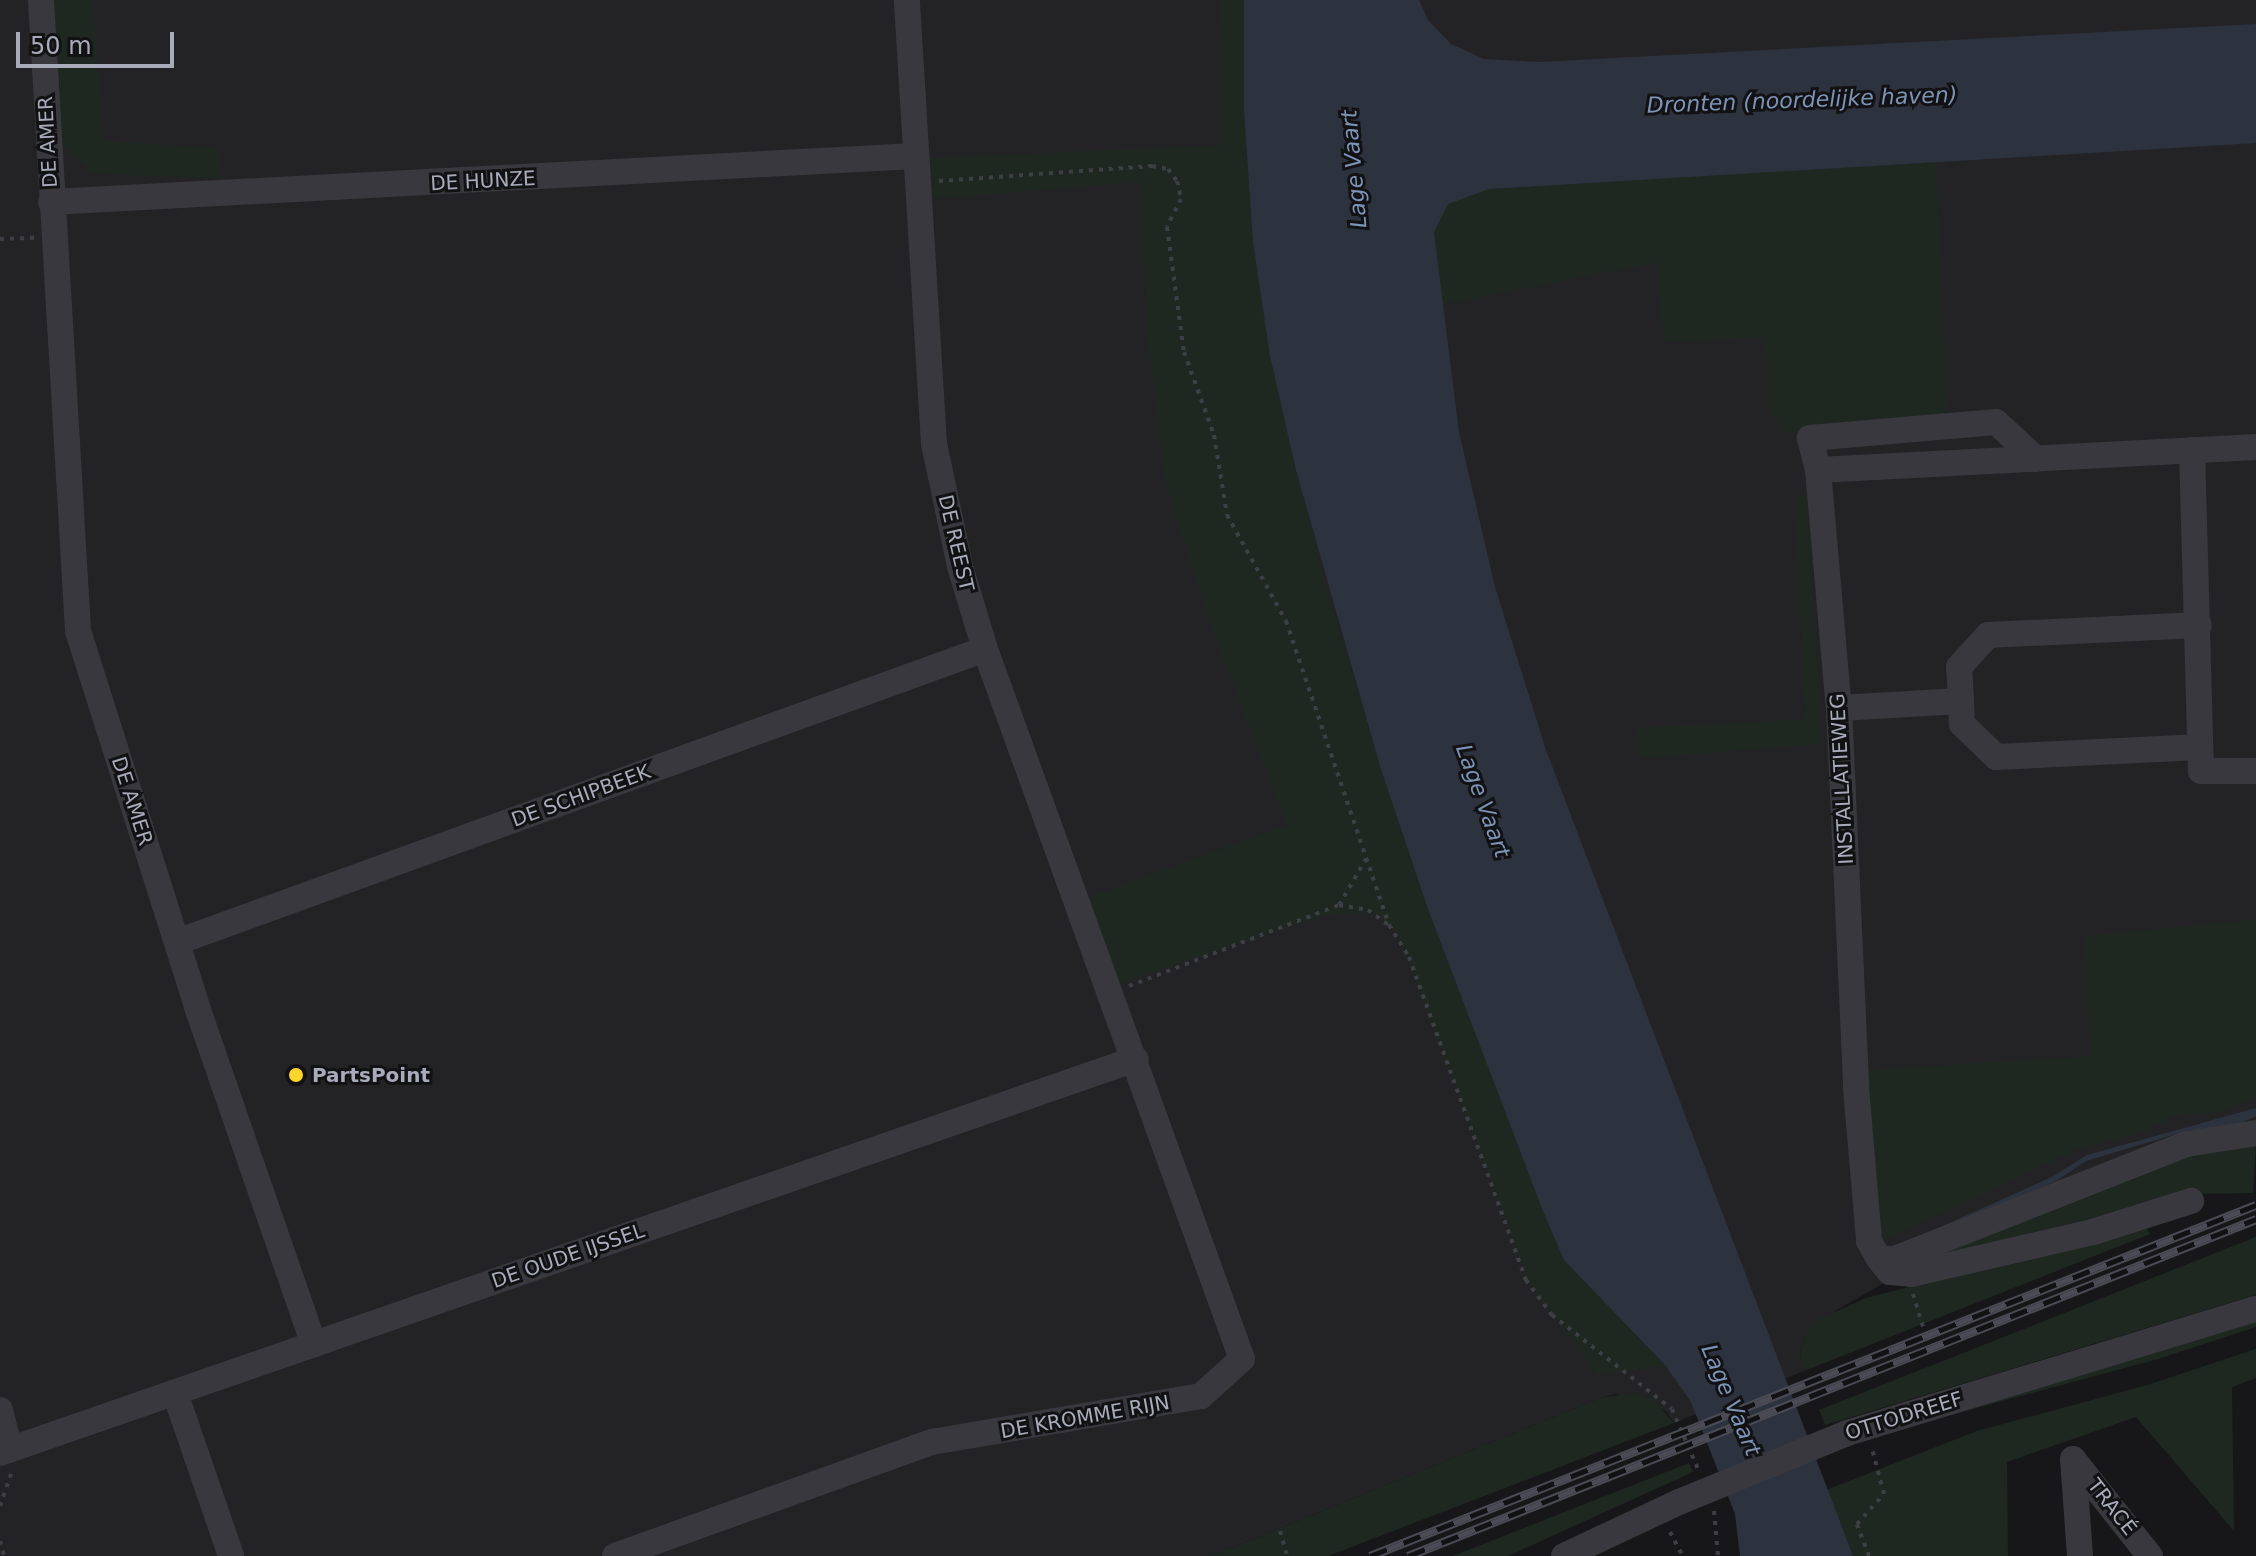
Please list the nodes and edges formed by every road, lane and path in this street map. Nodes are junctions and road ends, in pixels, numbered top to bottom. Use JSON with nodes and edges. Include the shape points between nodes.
{"nodes":[{"id":1,"x":41,"y":0,"type":"edge"},
{"id":2,"x":907,"y":0,"type":"edge"},
{"id":3,"x":915,"y":156,"type":"junction"},
{"id":4,"x":917,"y":182,"type":"junction"},
{"id":5,"x":51,"y":202,"type":"junction"},
{"id":6,"x":53,"y":237,"type":"junction"},
{"id":7,"x":0,"y":239,"type":"edge"},
{"id":8,"x":2256,"y":447,"type":"edge"},
{"id":9,"x":2192,"y":450,"type":"junction"},
{"id":10,"x":2036,"y":459,"type":"junction"},
{"id":11,"x":1818,"y":470,"type":"junction"},
{"id":12,"x":2199,"y":625,"type":"junction"},
{"id":13,"x":985,"y":649,"type":"junction"},
{"id":14,"x":1961,"y":701,"type":"junction"},
{"id":15,"x":1839,"y":708,"type":"junction"},
{"id":16,"x":2200,"y":747,"type":"junction"},
{"id":17,"x":2256,"y":771,"type":"edge"},
{"id":18,"x":1366,"y":858,"type":"junction"},
{"id":19,"x":1339,"y":905,"type":"junction"},
{"id":20,"x":1389,"y":925,"type":"junction"},
{"id":21,"x":177,"y":942,"type":"junction"},
{"id":22,"x":1111,"y":993,"type":"junction"},
{"id":23,"x":1136,"y":1059,"type":"junction"},
{"id":24,"x":2256,"y":1133,"type":"edge"},
{"id":25,"x":2191,"y":1201,"type":"dead end"},
{"id":26,"x":1878,"y":1257,"type":"junction"},
{"id":27,"x":1910,"y":1286,"type":"dead end"},
{"id":28,"x":2256,"y":1309,"type":"edge"},
{"id":29,"x":1923,"y":1326,"type":"dead end"},
{"id":30,"x":314,"y":1344,"type":"junction"},
{"id":31,"x":175,"y":1393,"type":"junction"},
{"id":32,"x":0,"y":1410,"type":"edge"},
{"id":33,"x":1859,"y":1438,"type":"junction"},
{"id":34,"x":5,"y":1451,"type":"edge"},
{"id":35,"x":1699,"y":1472,"type":"dead end"},
{"id":36,"x":1709,"y":1497,"type":"dead end"},
{"id":37,"x":0,"y":1506,"type":"edge"},
{"id":38,"x":1667,"y":1526,"type":"dead end"},
{"id":39,"x":1280,"y":1531,"type":"dead end"},
{"id":40,"x":0,"y":1541,"type":"edge"},
{"id":41,"x":4,"y":1556,"type":"edge"},
{"id":42,"x":231,"y":1556,"type":"edge"},
{"id":43,"x":615,"y":1556,"type":"edge"},
{"id":44,"x":1287,"y":1556,"type":"edge"},
{"id":45,"x":1564,"y":1556,"type":"edge"},
{"id":46,"x":1683,"y":1556,"type":"edge"},
{"id":47,"x":1718,"y":1556,"type":"edge"},
{"id":48,"x":1869,"y":1556,"type":"edge"},
{"id":49,"x":2080,"y":1556,"type":"edge"},
{"id":50,"x":2150,"y":1556,"type":"edge"}],
"edges":[{"from":1,"to":5,"type":"street","name":"DE AMER"},
{"from":2,"to":3,"type":"street","name":"DE REEST"},
{"from":3,"to":4,"type":"street","name":"DE REEST"},
{"from":3,"to":5,"type":"street","name":"DE HUNZE"},
{"from":4,"to":13,"type":"street","name":"DE REEST","via":[[934,444],[960,566]]},
{"from":4,"to":18,"type":"path","via":[[1152,166],[1168,169],[1177,181],[1181,199],[1167,227],[1184,352],[1214,435],[1227,515],[1286,621]]},
{"from":5,"to":6,"type":"street","name":"DE AMER"},
{"from":6,"to":7,"type":"path"},
{"from":6,"to":21,"type":"street","name":"DE AMER","via":[[78,631]]},
{"from":8,"to":9,"type":"street"},
{"from":9,"to":10,"type":"street"},
{"from":9,"to":12,"type":"street"},
{"from":10,"to":11,"type":"street"},
{"from":10,"to":11,"type":"street","name":"INSTALLATIEWEG","via":[[1996,422],[1950,422],[1810,438]]},
{"from":11,"to":15,"type":"street","name":"INSTALLATIEWEG"},
{"from":12,"to":14,"type":"street","via":[[1988,635],[1959,667]]},
{"from":12,"to":16,"type":"street"},
{"from":13,"to":21,"type":"street","name":"DE SCHIPBEEK"},
{"from":13,"to":22,"type":"street","name":"DE REEST"},
{"from":14,"to":15,"type":"street"},
{"from":14,"to":16,"type":"street","via":[[1962,724],[1996,757]]},
{"from":15,"to":26,"type":"street","name":"INSTALLATIEWEG","via":[[1856,1088],[1869,1241]]},
{"from":16,"to":17,"type":"street","via":[[2201,771]]},
{"from":18,"to":19,"type":"path"},
{"from":18,"to":20,"type":"path"},
{"from":19,"to":20,"type":"path","via":[[1368,910]]},
{"from":19,"to":22,"type":"path"},
{"from":20,"to":35,"type":"path","via":[[1409,957],[1526,1280],[1552,1315],[1672,1409]]},
{"from":21,"to":30,"type":"street","name":"DE AMER"},
{"from":22,"to":23,"type":"street","name":"DE REEST"},
{"from":23,"to":30,"type":"street","name":"DE OUDE IJSSEL"},
{"from":23,"to":43,"type":"street","name":"DE KROMME RIJN","via":[[1242,1359],[1201,1396],[932,1442]]},
{"from":24,"to":26,"type":"street","via":[[2186,1144],[1932,1246],[1892,1260]]},
{"from":25,"to":26,"type":"street","via":[[2093,1232],[1911,1274],[1890,1272]]},
{"from":27,"to":29,"type":"path"},
{"from":28,"to":33,"type":"street","name":"OTTODREEF"},
{"from":30,"to":31,"type":"street","name":"DE OUDE IJSSEL"},
{"from":31,"to":34,"type":"street","name":"DE OUDE IJSSEL"},
{"from":31,"to":42,"type":"street"},
{"from":32,"to":34,"type":"street"},
{"from":33,"to":45,"type":"street","name":"OTTODREEF","bridge":true,"via":[[1679,1502]]},
{"from":33,"to":48,"type":"path","via":[[1884,1494],[1857,1524]]},
{"from":34,"to":37,"type":"path","via":[[12,1469]]},
{"from":36,"to":47,"type":"path","via":[[1720,1539]]},
{"from":38,"to":46,"type":"path"},
{"from":39,"to":44,"type":"path"},
{"from":40,"to":41,"type":"path"},
{"from":49,"to":50,"type":"street","name":"TRACÉ","via":[[2073,1459]]}]}
